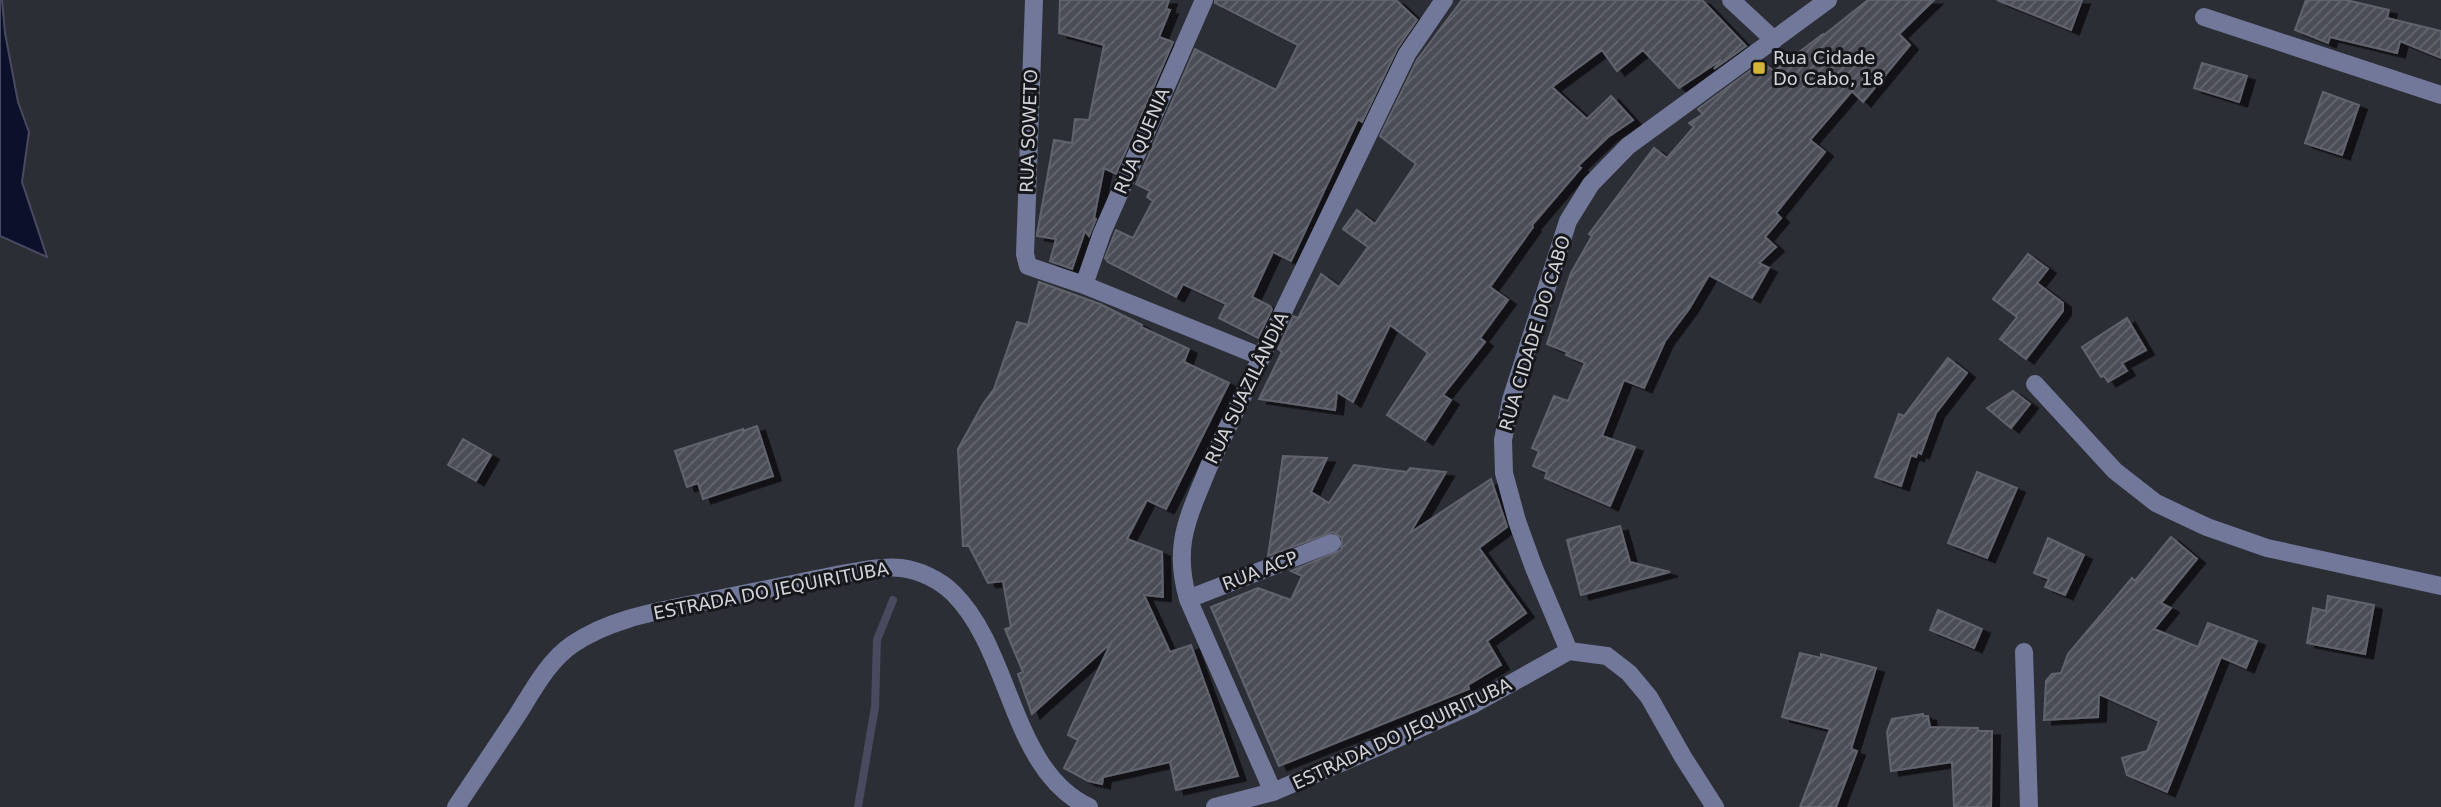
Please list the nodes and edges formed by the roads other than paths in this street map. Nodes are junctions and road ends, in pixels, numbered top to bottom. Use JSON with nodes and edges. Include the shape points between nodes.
{"nodes":[{"id":1,"x":1034,"y":0,"type":"edge"},
{"id":2,"x":1204,"y":0,"type":"edge"},
{"id":3,"x":1731,"y":0,"type":"edge"},
{"id":4,"x":1828,"y":0,"type":"edge"},
{"id":5,"x":1434,"y":4,"type":"edge"},
{"id":6,"x":2204,"y":17,"type":"dead end"},
{"id":7,"x":1773,"y":40,"type":"junction"},
{"id":8,"x":2441,"y":95,"type":"edge"},
{"id":9,"x":1084,"y":285,"type":"junction"},
{"id":10,"x":1262,"y":358,"type":"junction"},
{"id":11,"x":2035,"y":384,"type":"dead end"},
{"id":12,"x":1332,"y":543,"type":"dead end"},
{"id":13,"x":2441,"y":586,"type":"edge"},
{"id":14,"x":1188,"y":599,"type":"junction"},
{"id":15,"x":1569,"y":651,"type":"junction"},
{"id":16,"x":2024,"y":652,"type":"dead end"},
{"id":17,"x":1273,"y":792,"type":"junction"},
{"id":18,"x":456,"y":807,"type":"edge"},
{"id":19,"x":1089,"y":807,"type":"edge"},
{"id":20,"x":1215,"y":807,"type":"edge"},
{"id":21,"x":1715,"y":807,"type":"edge"},
{"id":22,"x":2029,"y":807,"type":"edge"}],
"edges":[{"from":1,"to":9,"type":"street","name":"RUA SOWETO","via":[[1025,262],[1033,269]]},
{"from":2,"to":9,"type":"street","name":"RUA QUENIA"},
{"from":3,"to":7,"type":"street"},
{"from":4,"to":7,"type":"street","name":"RUA CIDADE DO CABO"},
{"from":5,"to":10,"type":"street","name":"RUA SUAZILÂNDIA"},
{"from":6,"to":8,"type":"street"},
{"from":7,"to":15,"type":"street","name":"RUA CIDADE DO CABO","via":[[1628,146],[1591,184],[1568,221],[1555,257],[1511,400],[1503,440],[1504,473],[1534,568]]},
{"from":9,"to":10,"type":"street"},
{"from":10,"to":14,"type":"street","name":"RUA SUAZILÂNDIA","via":[[1186,524],[1180,553]]},
{"from":11,"to":13,"type":"street","via":[[2115,471],[2157,503],[2267,548]]},
{"from":12,"to":14,"type":"street","name":"RUA ACP"},
{"from":14,"to":17,"type":"street","name":"RUA SUAZILÂNDIA"},
{"from":15,"to":17,"type":"street","name":"ESTRADA DO JEQUIRITUBA","via":[[1474,704]]},
{"from":15,"to":21,"type":"street","via":[[1607,656],[1629,673],[1649,697]]},
{"from":16,"to":22,"type":"street"},
{"from":17,"to":20,"type":"street","name":"ESTRADA DO JEQUIRITUBA"},
{"from":18,"to":19,"type":"street","name":"ESTRADA DO JEQUIRITUBA","via":[[546,671],[571,645],[607,625],[720,598],[898,567],[920,571],[951,591],[968,610],[984,634],[1046,772],[1073,799]]}]}
